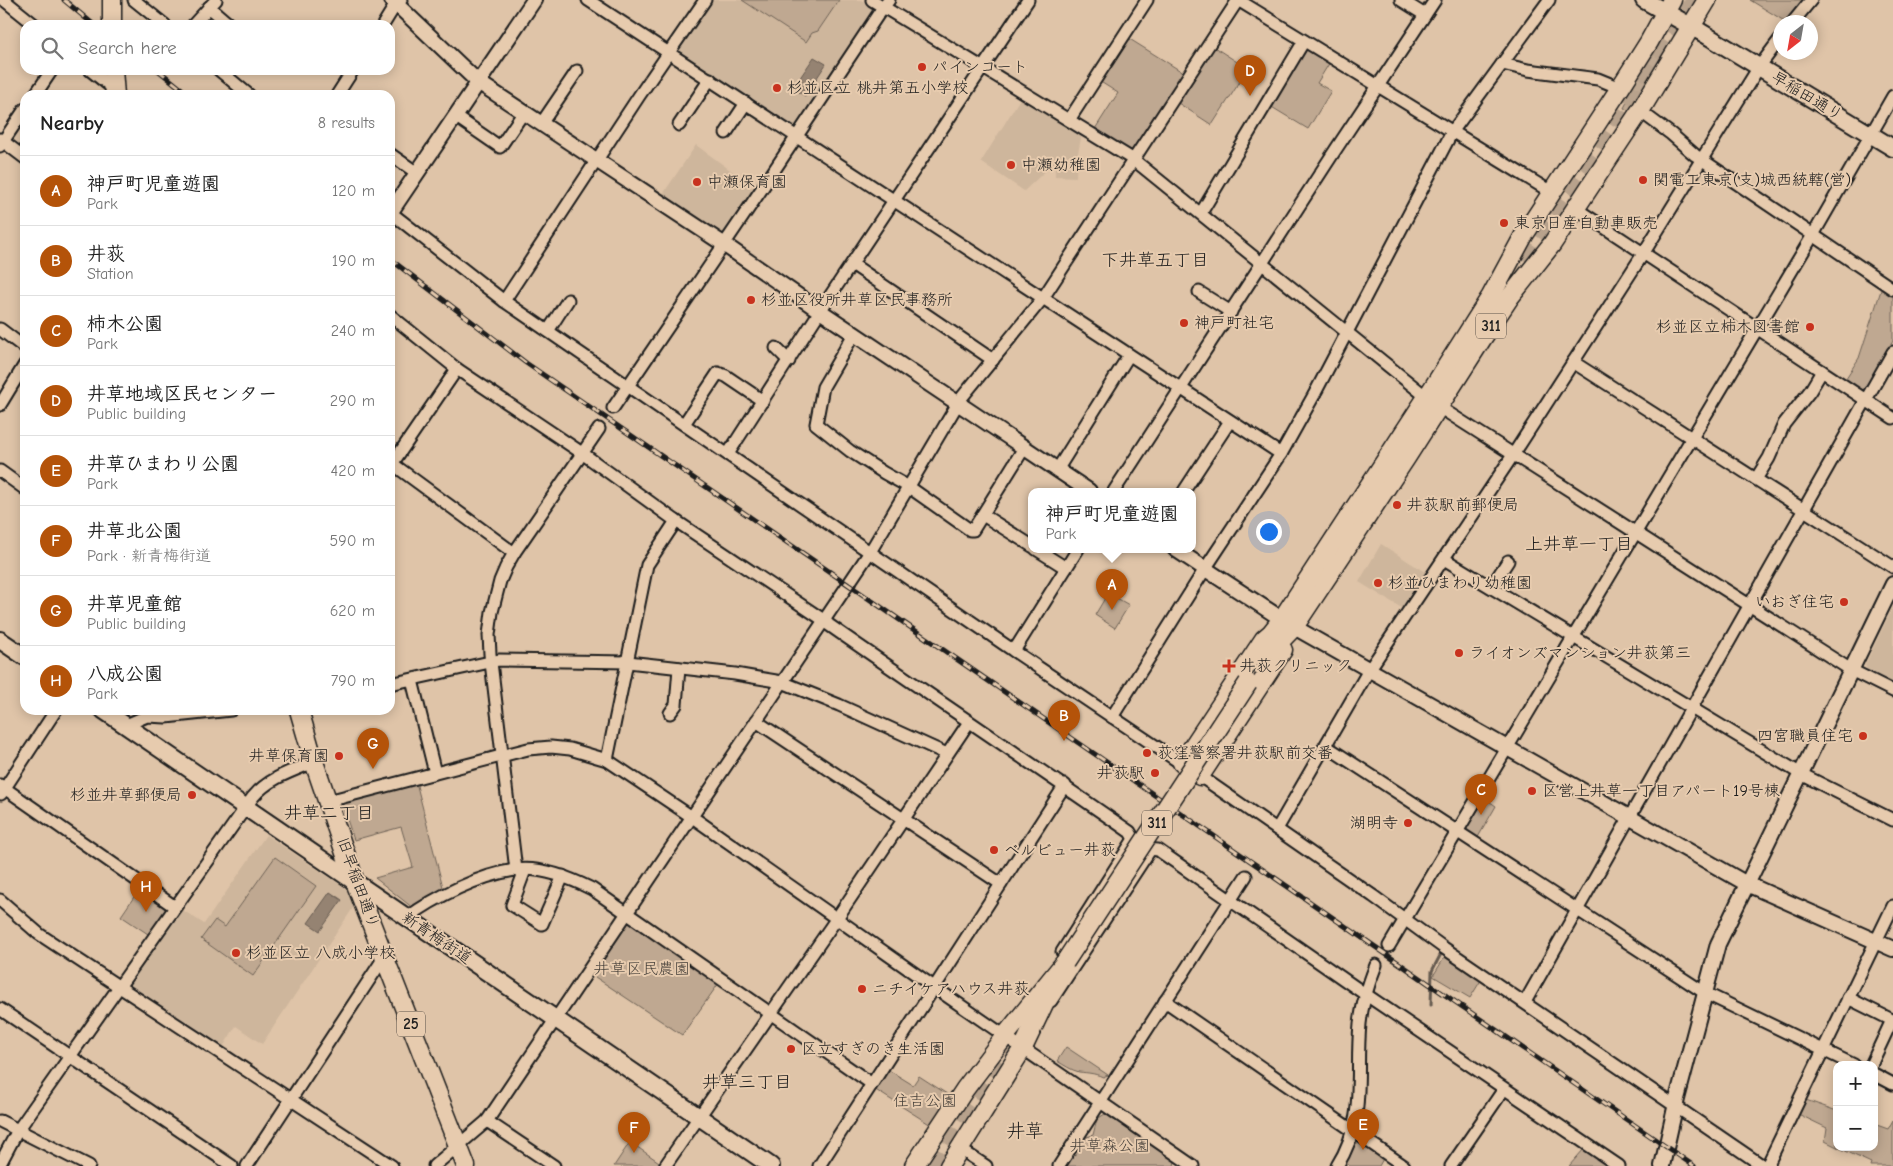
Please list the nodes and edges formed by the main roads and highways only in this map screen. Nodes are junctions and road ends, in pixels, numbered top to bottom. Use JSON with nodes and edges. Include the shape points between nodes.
{"nodes":[{"id":1,"x":112,"y":0,"type":"edge"},
{"id":2,"x":1644,"y":0,"type":"edge"},
{"id":3,"x":1707,"y":0,"type":"edge"},
{"id":4,"x":1669,"y":6,"type":"edge"},
{"id":5,"x":112,"y":20,"type":"edge"},
{"id":6,"x":1691,"y":26,"type":"junction"},
{"id":7,"x":1649,"y":42,"type":"junction"},
{"id":8,"x":1673,"y":56,"type":"junction"},
{"id":9,"x":113,"y":75,"type":"edge"},
{"id":10,"x":114,"y":90,"type":"edge"},
{"id":11,"x":1893,"y":148,"type":"edge"},
{"id":12,"x":1433,"y":402,"type":"junction"},
{"id":13,"x":1288,"y":623,"type":"junction"},
{"id":14,"x":0,"y":640,"type":"edge"},
{"id":15,"x":20,"y":654,"type":"edge"},
{"id":16,"x":111,"y":715,"type":"edge"},
{"id":17,"x":300,"y":715,"type":"edge"},
{"id":18,"x":1182,"y":763,"type":"road end"},
{"id":19,"x":1200,"y":776,"type":"road end"},
{"id":20,"x":355,"y":882,"type":"junction"},
{"id":21,"x":1019,"y":1035,"type":"junction"},
{"id":22,"x":983,"y":1066,"type":"junction"},
{"id":23,"x":1003,"y":1079,"type":"junction"},
{"id":24,"x":466,"y":1166,"type":"edge"},
{"id":25,"x":771,"y":1166,"type":"edge"},
{"id":26,"x":914,"y":1166,"type":"edge"},
{"id":27,"x":949,"y":1166,"type":"edge"}],
"edges":[{"from":1,"to":5,"type":"main road"},
{"from":2,"to":4,"type":"main road","name":"早稲田通り"},
{"from":3,"to":6,"type":"main road","number":"311"},
{"from":4,"to":6,"type":"main road","name":"早稲田通り"},
{"from":4,"to":7,"type":"main road","number":"311"},
{"from":6,"to":8,"type":"main road","number":"311"},
{"from":6,"to":11,"type":"main road","name":"早稲田通り"},
{"from":7,"to":8,"type":"main road","via":[[1665,45]]},
{"from":7,"to":12,"type":"main road","number":"311","via":[[1524,235]]},
{"from":8,"to":12,"type":"main road","number":"311","via":[[1552,244]]},
{"from":9,"to":10,"type":"main road"},
{"from":12,"to":13,"type":"main road","number":"311"},
{"from":13,"to":18,"type":"main road","via":[[1264,639]]},
{"from":13,"to":19,"type":"main road","via":[[1286,645]]},
{"from":13,"to":21,"type":"main road","number":"311","bridge":true},
{"from":14,"to":15,"type":"main road"},
{"from":16,"to":20,"type":"main road","name":"新青梅街道"},
{"from":17,"to":20,"type":"main road","name":"旧早稲田通り","number":"25"},
{"from":20,"to":24,"type":"main road","name":"旧早稲田通り","number":"25"},
{"from":20,"to":25,"type":"main road","name":"新青梅街道"},
{"from":21,"to":22,"type":"main road","number":"311"},
{"from":21,"to":23,"type":"main road","number":"311"},
{"from":22,"to":23,"type":"main road","via":[[998,1067]]},
{"from":22,"to":26,"type":"main road","number":"311"},
{"from":23,"to":27,"type":"main road","number":"311"}]}
